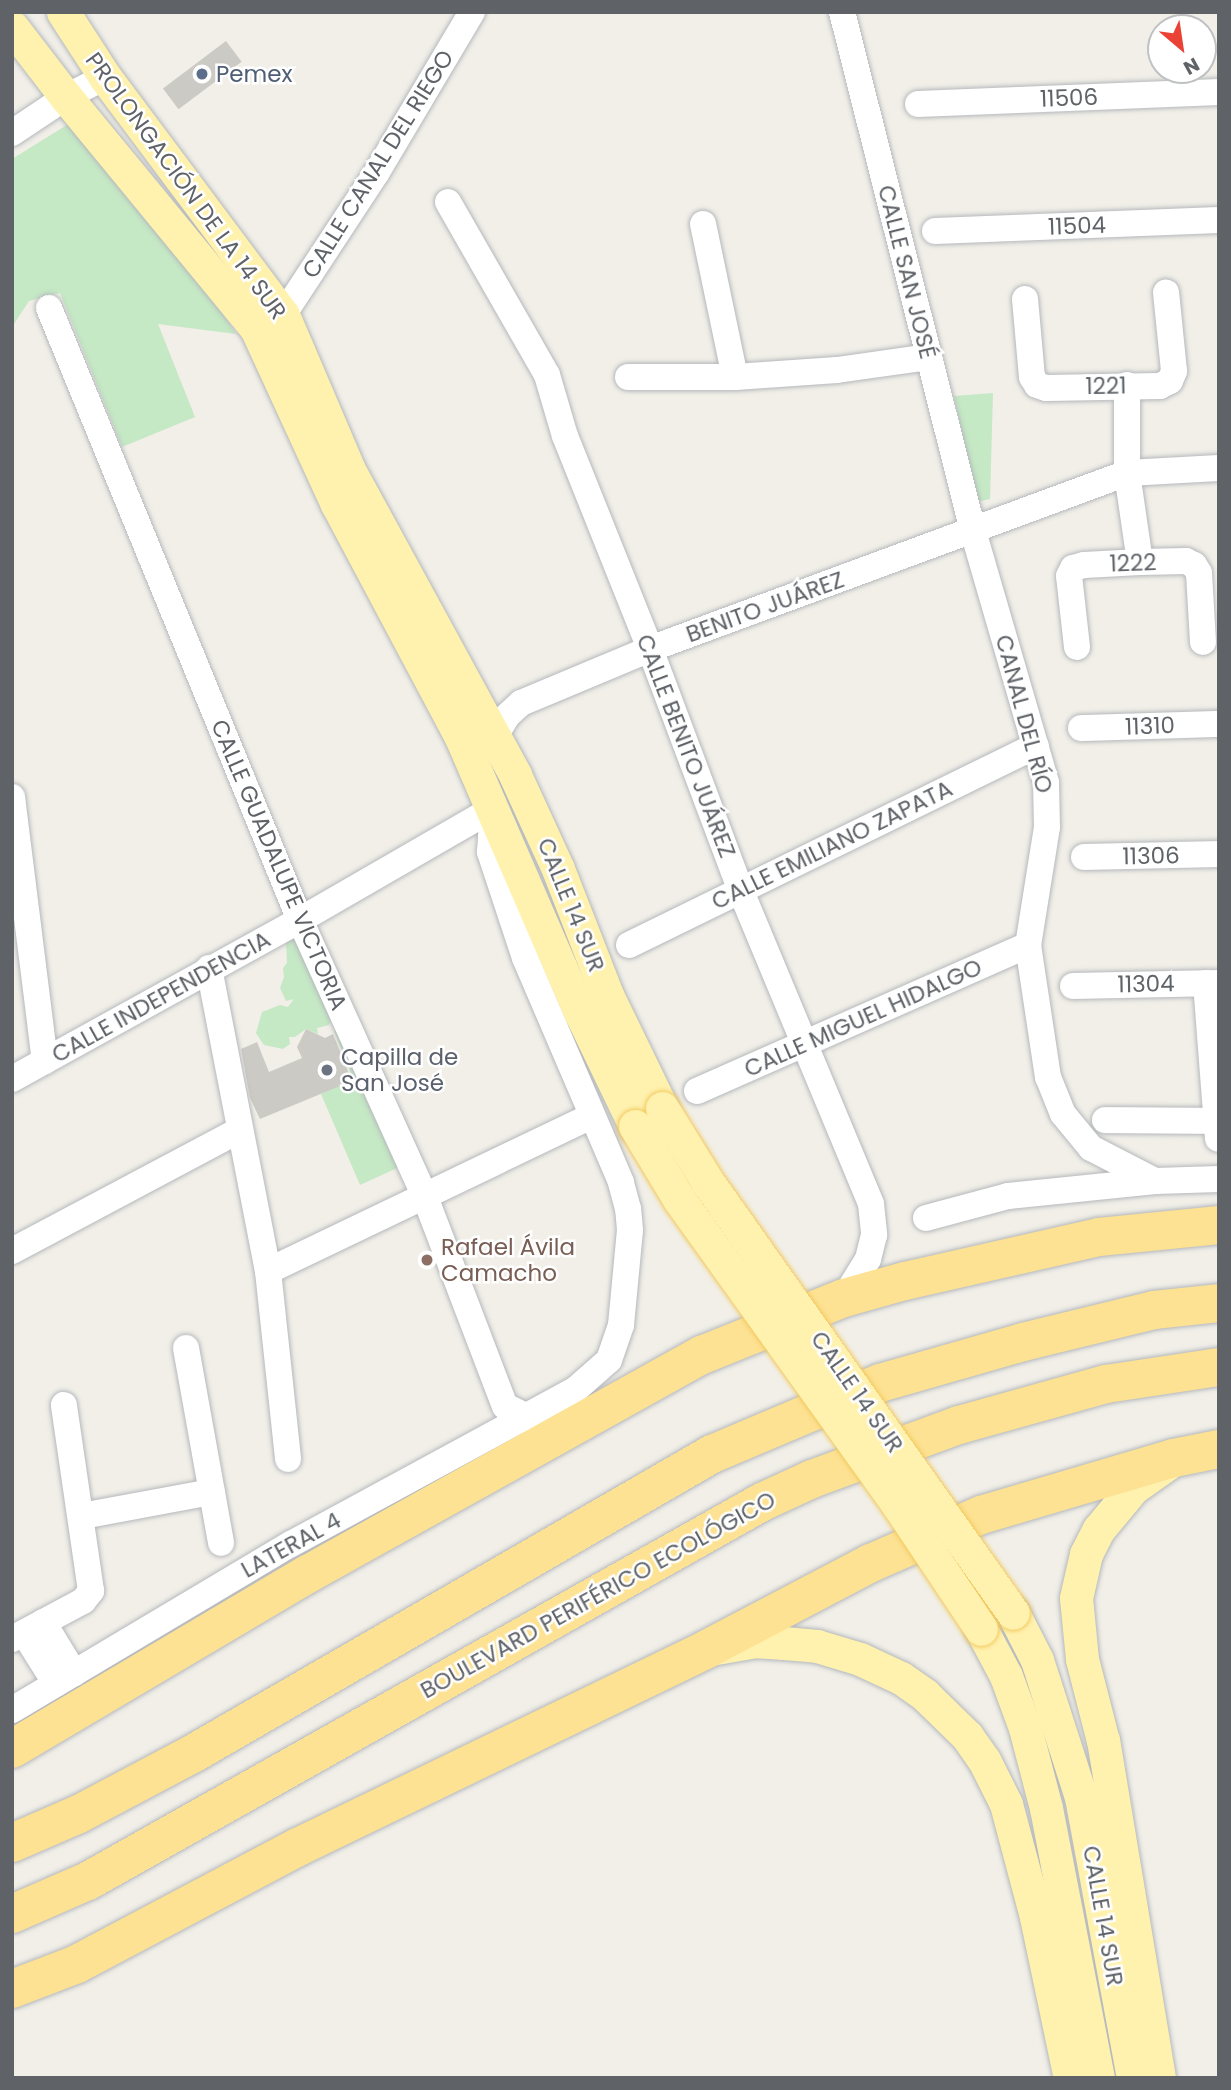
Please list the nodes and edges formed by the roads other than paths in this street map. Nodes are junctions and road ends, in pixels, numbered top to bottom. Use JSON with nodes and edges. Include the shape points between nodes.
{"nodes":[{"id":1,"x":63,"y":12,"type":"edge"},
{"id":2,"x":472,"y":12,"type":"edge"},
{"id":3,"x":842,"y":12,"type":"edge"},
{"id":4,"x":12,"y":27,"type":"edge"},
{"id":5,"x":105,"y":77,"type":"junction"},
{"id":6,"x":1219,"y":92,"type":"edge"},
{"id":7,"x":66,"y":97,"type":"junction"},
{"id":8,"x":918,"y":104,"type":"dead end"},
{"id":9,"x":12,"y":133,"type":"edge"},
{"id":10,"x":448,"y":202,"type":"dead end"},
{"id":11,"x":1219,"y":220,"type":"edge"},
{"id":12,"x":704,"y":224,"type":"dead end"},
{"id":13,"x":935,"y":231,"type":"dead end"},
{"id":14,"x":1166,"y":292,"type":"dead end"},
{"id":15,"x":1025,"y":299,"type":"dead end"},
{"id":16,"x":49,"y":308,"type":"dead end"},
{"id":17,"x":283,"y":314,"type":"junction"},
{"id":18,"x":928,"y":357,"type":"junction"},
{"id":19,"x":628,"y":377,"type":"dead end"},
{"id":20,"x":735,"y":377,"type":"junction"},
{"id":21,"x":1127,"y":385,"type":"junction"},
{"id":22,"x":1219,"y":468,"type":"edge"},
{"id":23,"x":1128,"y":473,"type":"junction"},
{"id":24,"x":973,"y":531,"type":"junction"},
{"id":25,"x":1140,"y":562,"type":"junction"},
{"id":26,"x":1203,"y":642,"type":"dead end"},
{"id":27,"x":1077,"y":647,"type":"dead end"},
{"id":28,"x":650,"y":649,"type":"junction"},
{"id":29,"x":1219,"y":724,"type":"edge"},
{"id":30,"x":1081,"y":728,"type":"dead end"},
{"id":31,"x":460,"y":735,"type":"joint"},
{"id":32,"x":495,"y":736,"type":"junction"},
{"id":33,"x":1036,"y":746,"type":"junction"},
{"id":34,"x":12,"y":797,"type":"edge"},
{"id":35,"x":495,"y":814,"type":"junction"},
{"id":36,"x":1219,"y":854,"type":"edge"},
{"id":37,"x":1084,"y":857,"type":"dead end"},
{"id":38,"x":740,"y":889,"type":"junction"},
{"id":39,"x":300,"y":920,"type":"junction"},
{"id":40,"x":629,"y":945,"type":"dead end"},
{"id":41,"x":1028,"y":945,"type":"junction"},
{"id":42,"x":209,"y":968,"type":"junction"},
{"id":43,"x":1212,"y":983,"type":"edge"},
{"id":44,"x":1073,"y":985,"type":"dead end"},
{"id":45,"x":803,"y":1046,"type":"junction"},
{"id":46,"x":46,"y":1061,"type":"junction"},
{"id":47,"x":12,"y":1079,"type":"edge"},
{"id":48,"x":697,"y":1091,"type":"dead end"},
{"id":49,"x":592,"y":1116,"type":"junction"},
{"id":50,"x":1105,"y":1120,"type":"dead end"},
{"id":51,"x":240,"y":1130,"type":"junction"},
{"id":52,"x":1217,"y":1130,"type":"edge"},
{"id":53,"x":1219,"y":1179,"type":"edge"},
{"id":54,"x":1155,"y":1181,"type":"junction"},
{"id":55,"x":425,"y":1197,"type":"junction"},
{"id":56,"x":926,"y":1218,"type":"dead end"},
{"id":57,"x":1219,"y":1225,"type":"edge"},
{"id":58,"x":12,"y":1251,"type":"edge"},
{"id":59,"x":268,"y":1271,"type":"junction"},
{"id":60,"x":844,"y":1298,"type":"junction"},
{"id":61,"x":1219,"y":1303,"type":"edge"},
{"id":62,"x":186,"y":1348,"type":"dead end"},
{"id":63,"x":1219,"y":1367,"type":"edge"},
{"id":64,"x":64,"y":1405,"type":"dead end"},
{"id":65,"x":537,"y":1431,"type":"junction"},
{"id":66,"x":1219,"y":1449,"type":"edge"},
{"id":67,"x":1174,"y":1458,"type":"junction"},
{"id":68,"x":288,"y":1459,"type":"dead end"},
{"id":69,"x":212,"y":1492,"type":"junction"},
{"id":70,"x":82,"y":1516,"type":"junction"},
{"id":71,"x":221,"y":1543,"type":"dead end"},
{"id":72,"x":300,"y":1559,"type":"junction"},
{"id":73,"x":26,"y":1631,"type":"edge"},
{"id":74,"x":707,"y":1649,"type":"junction"},
{"id":75,"x":65,"y":1678,"type":"junction"},
{"id":76,"x":12,"y":1710,"type":"edge"},
{"id":77,"x":12,"y":1749,"type":"edge"},
{"id":78,"x":12,"y":1843,"type":"edge"},
{"id":79,"x":12,"y":1914,"type":"edge"},
{"id":80,"x":12,"y":1989,"type":"edge"},
{"id":81,"x":1070,"y":2078,"type":"edge"},
{"id":82,"x":1098,"y":2078,"type":"edge"},
{"id":83,"x":1133,"y":2078,"type":"edge"},
{"id":84,"x":1159,"y":2078,"type":"edge"}],
"edges":[{"from":1,"to":5,"type":"main road","name":"PROLONGACIÓN DE LA 14 SUR"},
{"from":2,"to":17,"type":"street","name":"CALLE CANAL DEL RIEGO","via":[[377,172]]},
{"from":3,"to":18,"type":"street","name":"CALLE SAN JOSÉ"},
{"from":4,"to":7,"type":"main road","name":"PROLONGACIÓN DE LA 14 SUR"},
{"from":5,"to":7,"type":"street"},
{"from":5,"to":17,"type":"main road","name":"PROLONGACIÓN DE LA 14 SUR"},
{"from":6,"to":8,"type":"street","name":"11506"},
{"from":7,"to":9,"type":"street"},
{"from":7,"to":31,"type":"main road","name":"PROLONGACIÓN DE LA 14 SUR","via":[[256,328],[337,504]]},
{"from":10,"to":28,"type":"street","name":"CALLE BENITO JUÁREZ","via":[[547,375],[565,436]]},
{"from":11,"to":13,"type":"street","name":"11504"},
{"from":12,"to":20,"type":"street"},
{"from":14,"to":21,"type":"street","name":"1221","via":[[1174,371],[1170,382]]},
{"from":15,"to":21,"type":"street","name":"1221","via":[[1032,377],[1037,385]]},
{"from":16,"to":39,"type":"street","name":"CALLE GUADALUPE VICTORIA"},
{"from":17,"to":32,"type":"main road","name":"PROLONGACIÓN DE LA 14 SUR","via":[[349,470]]},
{"from":18,"to":20,"type":"street","via":[[837,370]]},
{"from":18,"to":24,"type":"street","name":"CALLE SAN JOSÉ"},
{"from":19,"to":20,"type":"street"},
{"from":21,"to":23,"type":"street"},
{"from":22,"to":23,"type":"street","name":"BENITO JUÁREZ"},
{"from":23,"to":24,"type":"street","name":"BENITO JUÁREZ"},
{"from":23,"to":25,"type":"street"},
{"from":24,"to":28,"type":"street","name":"BENITO JUÁREZ"},
{"from":24,"to":33,"type":"street","name":"CANAL DEL RÍO"},
{"from":25,"to":26,"type":"street","name":"1222","via":[[1186,561],[1194,565],[1199,573]]},
{"from":25,"to":27,"type":"street","name":"1222","via":[[1073,568],[1069,576]]},
{"from":28,"to":32,"type":"street","name":"BENITO JUÁREZ","via":[[521,703]]},
{"from":28,"to":38,"type":"street","name":"CALLE BENITO JUÁREZ"},
{"from":29,"to":30,"type":"street","name":"11310"},
{"from":31,"to":35,"type":"main road","name":"CALLE 14 SUR"},
{"from":32,"to":83,"type":"main road","name":"CALLE 14 SUR","bridge":true,"via":[[558,869],[613,1008],[662,1108],[707,1181],[1013,1613],[1037,1660],[1081,1797]]},
{"from":33,"to":38,"type":"street","name":"CALLE EMILIANO ZAPATA"},
{"from":33,"to":41,"type":"street","name":"CANAL DEL RÍO","via":[[1048,809]]},
{"from":34,"to":46,"type":"street"},
{"from":35,"to":39,"type":"street","name":"CALLE INDEPENDENCIA"},
{"from":35,"to":49,"type":"street","via":[[490,852],[525,958]]},
{"from":35,"to":82,"type":"main road","name":"CALLE 14 SUR","bridge":true,"via":[[585,1022],[641,1136],[679,1199],[981,1629],[1006,1676],[1046,1808]]},
{"from":36,"to":37,"type":"street","name":"11306"},
{"from":38,"to":40,"type":"street","name":"CALLE EMILIANO ZAPATA"},
{"from":38,"to":45,"type":"street","name":"CALLE BENITO JUÁREZ"},
{"from":39,"to":42,"type":"street","name":"CALLE INDEPENDENCIA"},
{"from":39,"to":55,"type":"street","name":"CALLE GUADALUPE VICTORIA"},
{"from":41,"to":45,"type":"street","name":"CALLE MIGUEL HIDALGO"},
{"from":41,"to":54,"type":"street","name":"CANAL DEL RÍO","via":[[1048,1077],[1063,1114],[1091,1148]]},
{"from":42,"to":46,"type":"street","name":"CALLE INDEPENDENCIA"},
{"from":42,"to":51,"type":"street"},
{"from":43,"to":44,"type":"street","name":"11304"},
{"from":43,"to":52,"type":"street"},
{"from":45,"to":48,"type":"street","name":"CALLE MIGUEL HIDALGO"},
{"from":45,"to":60,"type":"street","name":"CALLE BENITO JUÁREZ","via":[[871,1204],[874,1235],[868,1259]]},
{"from":46,"to":47,"type":"street","name":"CALLE INDEPENDENCIA"},
{"from":49,"to":55,"type":"street"},
{"from":49,"to":65,"type":"street","via":[[628,1209],[630,1230],[617,1345],[609,1360]]},
{"from":50,"to":52,"type":"street"},
{"from":51,"to":58,"type":"street"},
{"from":51,"to":59,"type":"street"},
{"from":53,"to":54,"type":"street"},
{"from":54,"to":56,"type":"street","via":[[1008,1196]]},
{"from":55,"to":59,"type":"street"},
{"from":55,"to":65,"type":"street","name":"CALLE GUADALUPE VICTORIA","via":[[505,1406]]},
{"from":57,"to":60,"type":"highway","via":[[1099,1237]]},
{"from":59,"to":68,"type":"street"},
{"from":60,"to":65,"type":"highway","via":[[702,1355]]},
{"from":61,"to":78,"type":"highway","via":[[1154,1310],[880,1383],[712,1454],[196,1752],[79,1814]]},
{"from":62,"to":69,"type":"street"},
{"from":63,"to":79,"type":"highway","name":"BOULEVARD PERIFÉRICO ECOLÓGICO","via":[[1107,1384],[959,1425],[800,1485],[88,1881]]},
{"from":64,"to":70,"type":"street"},
{"from":65,"to":72,"type":"highway"},
{"from":66,"to":67,"type":"highway"},
{"from":67,"to":74,"type":"highway","via":[[981,1515],[871,1563]]},
{"from":67,"to":84,"type":"main road","via":[[1133,1488],[1099,1529],[1086,1554],[1076,1598],[1082,1659],[1102,1741]]},
{"from":69,"to":70,"type":"street"},
{"from":69,"to":71,"type":"street"},
{"from":70,"to":73,"type":"street","via":[[91,1591],[83,1601]]},
{"from":72,"to":75,"type":"street","name":"LATERAL 4"},
{"from":72,"to":77,"type":"highway"},
{"from":73,"to":75,"type":"street"},
{"from":74,"to":80,"type":"highway","via":[[298,1847],[77,1964]]},
{"from":74,"to":81,"type":"main road","via":[[754,1641],[839,1651],[901,1678],[967,1736],[1006,1804],[1037,1917]]},
{"from":75,"to":76,"type":"street","name":"LATERAL 4"}]}
